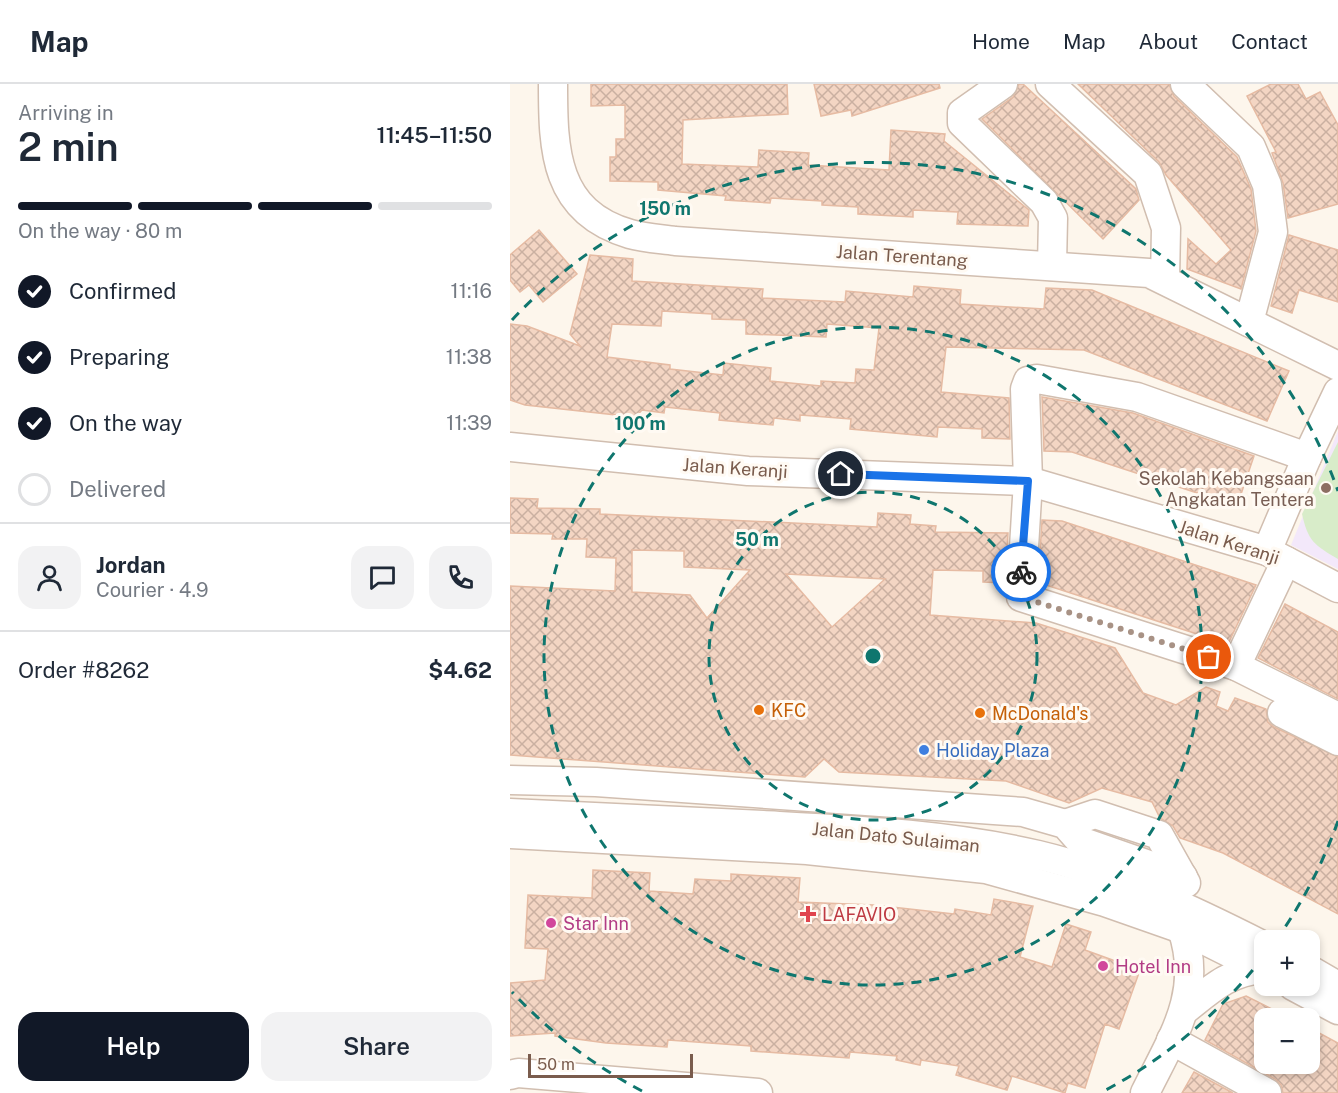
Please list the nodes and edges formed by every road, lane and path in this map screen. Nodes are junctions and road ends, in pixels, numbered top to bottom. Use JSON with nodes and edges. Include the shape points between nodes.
{"nodes":[{"id":1,"x":553,"y":84,"type":"edge"},
{"id":2,"x":1003,"y":84,"type":"edge"},
{"id":3,"x":1050,"y":84,"type":"edge"},
{"id":4,"x":1185,"y":84,"type":"edge"},
{"id":5,"x":1053,"y":266,"type":"junction"},
{"id":6,"x":1165,"y":280,"type":"junction"},
{"id":7,"x":1249,"y":322,"type":"junction"},
{"id":8,"x":1338,"y":366,"type":"edge"},
{"id":9,"x":1338,"y":392,"type":"edge"},
{"id":10,"x":510,"y":447,"type":"edge"},
{"id":11,"x":1306,"y":457,"type":"junction"},
{"id":12,"x":1028,"y":481,"type":"junction"},
{"id":13,"x":1277,"y":556,"type":"junction"},
{"id":14,"x":1338,"y":588,"type":"edge"},
{"id":15,"x":1236,"y":666,"type":"junction"},
{"id":16,"x":1282,"y":713,"type":"dead end"},
{"id":17,"x":1338,"y":717,"type":"edge"},
{"id":18,"x":1338,"y":741,"type":"edge"},
{"id":19,"x":510,"y":780,"type":"edge"},
{"id":20,"x":572,"y":782,"type":"junction"},
{"id":21,"x":510,"y":813,"type":"edge"},
{"id":22,"x":576,"y":822,"type":"junction"},
{"id":23,"x":510,"y":834,"type":"edge"},
{"id":24,"x":1191,"y":922,"type":"junction"},
{"id":25,"x":1254,"y":957,"type":"edge"},
{"id":26,"x":1254,"y":966,"type":"edge"},
{"id":27,"x":1320,"y":976,"type":"edge"},
{"id":28,"x":1338,"y":986,"type":"edge"},
{"id":29,"x":1312,"y":996,"type":"edge"},
{"id":30,"x":1186,"y":1009,"type":"junction"},
{"id":31,"x":1338,"y":1010,"type":"edge"},
{"id":32,"x":1171,"y":1040,"type":"junction"},
{"id":33,"x":510,"y":1076,"type":"edge"},
{"id":34,"x":758,"y":1093,"type":"edge"},
{"id":35,"x":1145,"y":1093,"type":"edge"},
{"id":36,"x":1267,"y":1093,"type":"edge"}],
"edges":[{"from":1,"to":5,"type":"street","name":"Jalan Terentang","via":[[553,138],[561,174],[576,202],[601,223],[630,234],[675,241]]},
{"from":2,"to":5,"type":"street","via":[[962,113],[962,123],[1044,202],[1053,218]]},
{"from":3,"to":6,"type":"street","via":[[1148,174],[1166,228]]},
{"from":4,"to":7,"type":"street","via":[[1251,147],[1267,185],[1273,232]]},
{"from":5,"to":6,"type":"street","name":"Jalan Terentang","via":[[1149,273]]},
{"from":6,"to":7,"type":"street","name":"Jalan Terentang"},
{"from":7,"to":8,"type":"street","name":"Jalan Terentang"},
{"from":9,"to":11,"type":"street"},
{"from":10,"to":12,"type":"street","name":"Jalan Keranji","via":[[748,471]]},
{"from":11,"to":12,"type":"street","via":[[1137,396],[1037,379],[1028,381],[1025,389]]},
{"from":11,"to":13,"type":"street"},
{"from":12,"to":13,"type":"street","name":"Jalan Keranji"},
{"from":12,"to":15,"type":"street","via":[[1021,597]]},
{"from":13,"to":14,"type":"street","name":"Jalan Keranji"},
{"from":13,"to":15,"type":"street"},
{"from":15,"to":17,"type":"street"},
{"from":16,"to":18,"type":"street"},
{"from":19,"to":20,"type":"street"},
{"from":20,"to":22,"type":"street"},
{"from":20,"to":24,"type":"street","via":[[1023,812],[1065,824],[1080,841],[1183,877]]},
{"from":21,"to":22,"type":"street","name":"Jalan Dato Sulaiman"},
{"from":22,"to":23,"type":"street","name":"Jalan Dato Sulaiman"},
{"from":22,"to":24,"type":"street","name":"Jalan Dato Sulaiman","via":[[986,869]]},
{"from":22,"to":24,"type":"street","name":"Jalan Dato Sulaiman","via":[[785,826],[944,838],[1038,855],[1107,877]]},
{"from":24,"to":25,"type":"street","name":"Jalan Dato Sulaiman"},
{"from":24,"to":30,"type":"street"},
{"from":26,"to":30,"type":"street","via":[[1217,984]]},
{"from":27,"to":28,"type":"street"},
{"from":29,"to":31,"type":"street"},
{"from":30,"to":32,"type":"street"},
{"from":32,"to":35,"type":"street"},
{"from":32,"to":36,"type":"street"},
{"from":33,"to":34,"type":"street","via":[[518,1073]]}]}
